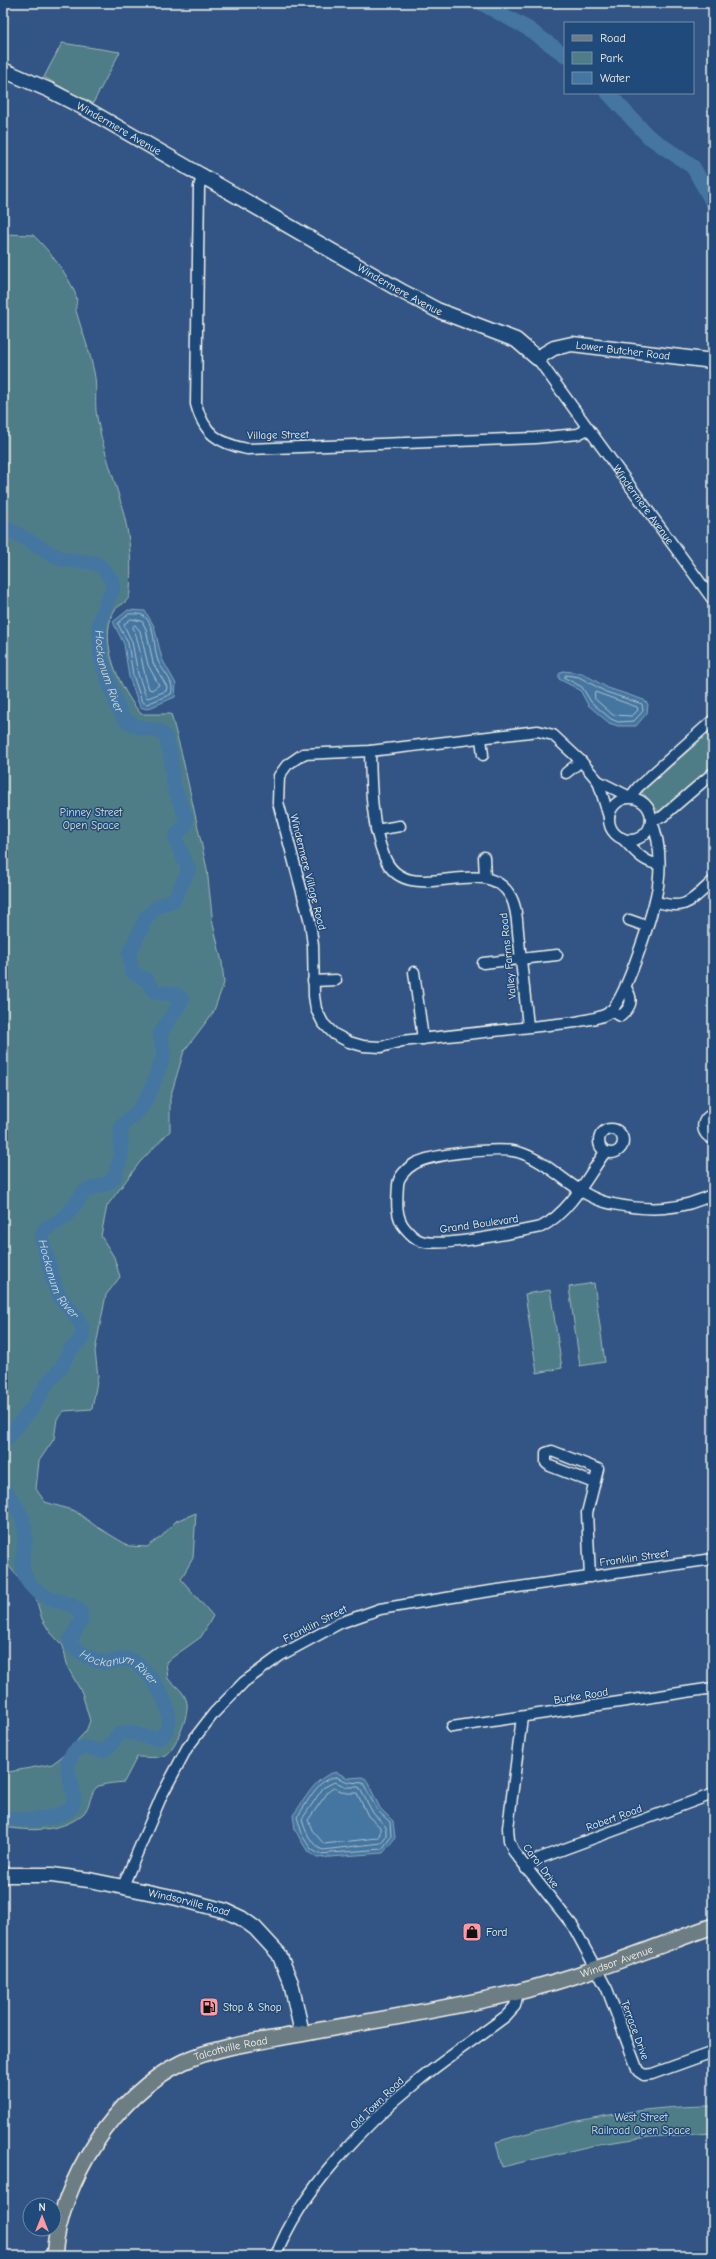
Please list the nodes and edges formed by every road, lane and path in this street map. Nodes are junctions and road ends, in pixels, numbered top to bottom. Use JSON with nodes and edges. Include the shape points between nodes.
{"nodes":[{"id":1,"x":3,"y":70,"type":"edge"},
{"id":2,"x":202,"y":174,"type":"junction"},
{"id":3,"x":537,"y":358,"type":"junction"},
{"id":4,"x":713,"y":361,"type":"edge"},
{"id":5,"x":588,"y":429,"type":"junction"},
{"id":6,"x":713,"y":600,"type":"edge"},
{"id":7,"x":713,"y":720,"type":"edge"},
{"id":8,"x":481,"y":738,"type":"junction"},
{"id":9,"x":370,"y":751,"type":"junction"},
{"id":10,"x":483,"y":755,"type":"dead end"},
{"id":11,"x":580,"y":761,"type":"junction"},
{"id":12,"x":566,"y":773,"type":"dead end"},
{"id":13,"x":713,"y":773,"type":"edge"},
{"id":14,"x":598,"y":781,"type":"junction"},
{"id":15,"x":630,"y":797,"type":"junction"},
{"id":16,"x":609,"y":818,"type":"junction"},
{"id":17,"x":652,"y":820,"type":"junction"},
{"id":18,"x":400,"y":826,"type":"dead end"},
{"id":19,"x":376,"y":830,"type":"junction"},
{"id":20,"x":622,"y":838,"type":"junction"},
{"id":21,"x":484,"y":857,"type":"dead end"},
{"id":22,"x":659,"y":864,"type":"junction"},
{"id":23,"x":485,"y":878,"type":"junction"},
{"id":24,"x":713,"y":881,"type":"edge"},
{"id":25,"x":655,"y":900,"type":"junction"},
{"id":26,"x":629,"y":920,"type":"dead end"},
{"id":27,"x":646,"y":926,"type":"junction"},
{"id":28,"x":557,"y":955,"type":"dead end"},
{"id":29,"x":521,"y":959,"type":"junction"},
{"id":30,"x":483,"y":963,"type":"dead end"},
{"id":31,"x":414,"y":972,"type":"dead end"},
{"id":32,"x":336,"y":980,"type":"dead end"},
{"id":33,"x":313,"y":981,"type":"junction"},
{"id":34,"x":626,"y":988,"type":"junction"},
{"id":35,"x":610,"y":1011,"type":"junction"},
{"id":36,"x":528,"y":1026,"type":"junction"},
{"id":37,"x":423,"y":1039,"type":"junction"},
{"id":38,"x":713,"y":1114,"type":"edge"},
{"id":39,"x":713,"y":1139,"type":"edge"},
{"id":40,"x":605,"y":1152,"type":"dead end"},
{"id":41,"x":579,"y":1189,"type":"junction"},
{"id":42,"x":713,"y":1194,"type":"edge"},
{"id":43,"x":594,"y":1483,"type":"junction"},
{"id":44,"x":713,"y":1559,"type":"edge"},
{"id":45,"x":590,"y":1577,"type":"junction"},
{"id":46,"x":713,"y":1688,"type":"edge"},
{"id":47,"x":522,"y":1717,"type":"junction"},
{"id":48,"x":452,"y":1728,"type":"dead end"},
{"id":49,"x":713,"y":1794,"type":"edge"},
{"id":50,"x":526,"y":1869,"type":"junction"},
{"id":51,"x":3,"y":1875,"type":"edge"},
{"id":52,"x":123,"y":1886,"type":"junction"},
{"id":53,"x":713,"y":1926,"type":"edge"},
{"id":54,"x":596,"y":1968,"type":"junction"},
{"id":55,"x":518,"y":1992,"type":"junction"},
{"id":56,"x":302,"y":2034,"type":"junction"},
{"id":57,"x":713,"y":2052,"type":"edge"},
{"id":58,"x":54,"y":2256,"type":"edge"},
{"id":59,"x":276,"y":2256,"type":"edge"}],
"edges":[{"from":1,"to":2,"type":"street","name":"Windermere Avenue","via":[[62,96]]},
{"from":2,"to":3,"type":"street","name":"Windermere Avenue","via":[[403,292],[437,310],[516,340]]},
{"from":2,"to":5,"type":"street","name":"Village Street","via":[[199,187],[196,404],[200,420],[211,434],[226,444],[247,449],[514,439],[578,434]]},
{"from":3,"to":4,"type":"street","name":"Lower Butcher Road","via":[[554,348],[572,344]]},
{"from":3,"to":5,"type":"street","name":"Windermere Avenue"},
{"from":5,"to":6,"type":"street","name":"Windermere Avenue"},
{"from":7,"to":15,"type":"street"},
{"from":8,"to":9,"type":"street","name":"Windermere Village Road"},
{"from":8,"to":10,"type":"street"},
{"from":8,"to":11,"type":"street","name":"Windermere Village Road","via":[[538,731],[553,735]]},
{"from":9,"to":19,"type":"street","name":"Valley Farms Road","via":[[372,809]]},
{"from":9,"to":33,"type":"street","name":"Windermere Village Road","via":[[303,754],[287,765],[279,776],[278,802],[310,922]]},
{"from":11,"to":12,"type":"street"},
{"from":11,"to":14,"type":"street","name":"Windermere Village Road"},
{"from":13,"to":17,"type":"street","via":[[662,817]]},
{"from":14,"to":15,"type":"street","name":"Windermere Village Road"},
{"from":14,"to":16,"type":"street","name":"Windermere Village Road"},
{"from":15,"to":16,"type":"street","via":[[618,801]]},
{"from":15,"to":17,"type":"street","name":"Windermere Village Road","via":[[648,807]]},
{"from":16,"to":20,"type":"street","name":"Windermere Village Road","via":[[612,830]]},
{"from":17,"to":20,"type":"street","via":[[647,832],[642,836],[629,840]]},
{"from":17,"to":22,"type":"street","name":"Windermere Village Road","via":[[658,836]]},
{"from":18,"to":19,"type":"street"},
{"from":19,"to":23,"type":"street","name":"Valley Farms Road","via":[[384,857],[401,877],[420,881]]},
{"from":20,"to":22,"type":"street","name":"Windermere Village Road","via":[[650,863]]},
{"from":21,"to":23,"type":"street"},
{"from":22,"to":25,"type":"street","name":"Windermere Village Road"},
{"from":23,"to":29,"type":"street","name":"Valley Farms Road","via":[[499,884],[511,896],[515,906]]},
{"from":24,"to":25,"type":"street","via":[[691,901],[680,906],[666,905]]},
{"from":25,"to":27,"type":"street","name":"Windermere Village Road"},
{"from":26,"to":27,"type":"street"},
{"from":27,"to":34,"type":"street","name":"Windermere Village Road"},
{"from":28,"to":29,"type":"street"},
{"from":29,"to":30,"type":"street"},
{"from":29,"to":36,"type":"street","name":"Valley Farms Road"},
{"from":31,"to":37,"type":"street"},
{"from":32,"to":33,"type":"street"},
{"from":33,"to":37,"type":"street","name":"Windermere Village Road","via":[[316,1009],[323,1023],[334,1034],[349,1042],[381,1047]]},
{"from":34,"to":35,"type":"street","name":"Windermere Village Road"},
{"from":34,"to":35,"type":"street","name":"Windermere Village Road","via":[[632,1002],[630,1009],[621,1016]]},
{"from":35,"to":36,"type":"street","name":"Windermere Village Road","via":[[598,1017],[576,1022]]},
{"from":36,"to":37,"type":"street","name":"Windermere Village Road"},
{"from":38,"to":39,"type":"street","via":[[705,1119],[703,1127],[706,1135]]},
{"from":40,"to":41,"type":"street"},
{"from":41,"to":41,"type":"street","name":"Grand Boulevard","via":[[567,1207],[552,1222],[541,1227],[440,1243],[421,1241],[409,1233],[400,1222],[397,1201],[398,1181],[413,1164],[442,1156],[498,1150],[521,1152]]},
{"from":41,"to":42,"type":"street","name":"Grand Boulevard","via":[[611,1204],[662,1210],[688,1205]]},
{"from":43,"to":43,"type":"street","via":[[598,1469],[594,1466],[552,1451],[546,1453],[546,1463],[550,1466]]},
{"from":43,"to":45,"type":"street","via":[[587,1513]]},
{"from":44,"to":45,"type":"street","name":"Franklin Street"},
{"from":45,"to":52,"type":"street","name":"Franklin Street","via":[[380,1609],[340,1623],[280,1655],[244,1682],[214,1713],[187,1748],[162,1795]]},
{"from":46,"to":47,"type":"street","name":"Burke Road"},
{"from":47,"to":48,"type":"street","name":"Burke Road"},
{"from":47,"to":50,"type":"street","name":"Carol Drive","via":[[508,1828],[514,1852]]},
{"from":49,"to":50,"type":"street","name":"Robert Road","via":[[540,1858]]},
{"from":50,"to":54,"type":"street","name":"Carol Drive","via":[[572,1926]]},
{"from":51,"to":52,"type":"street","name":"Windsorville Road","via":[[52,1875]]},
{"from":52,"to":56,"type":"street","name":"Windsorville Road","via":[[226,1911],[255,1928],[279,1954],[286,1968]]},
{"from":53,"to":54,"type":"main road","name":"Windsor Avenue"},
{"from":54,"to":55,"type":"main road","name":"Windsor Avenue"},
{"from":54,"to":57,"type":"street","name":"Terrace Drive","via":[[607,1989],[638,2071],[644,2075],[652,2074]]},
{"from":55,"to":56,"type":"main road","name":"Talcottville Road"},
{"from":55,"to":59,"type":"street","name":"Old Town Road","via":[[515,2006],[506,2016],[418,2080],[374,2119],[300,2207],[284,2234]]},
{"from":56,"to":58,"type":"main road","name":"Talcottville Road","via":[[221,2050],[183,2063],[152,2083],[129,2103],[97,2140],[66,2198],[58,2226]]}]}
